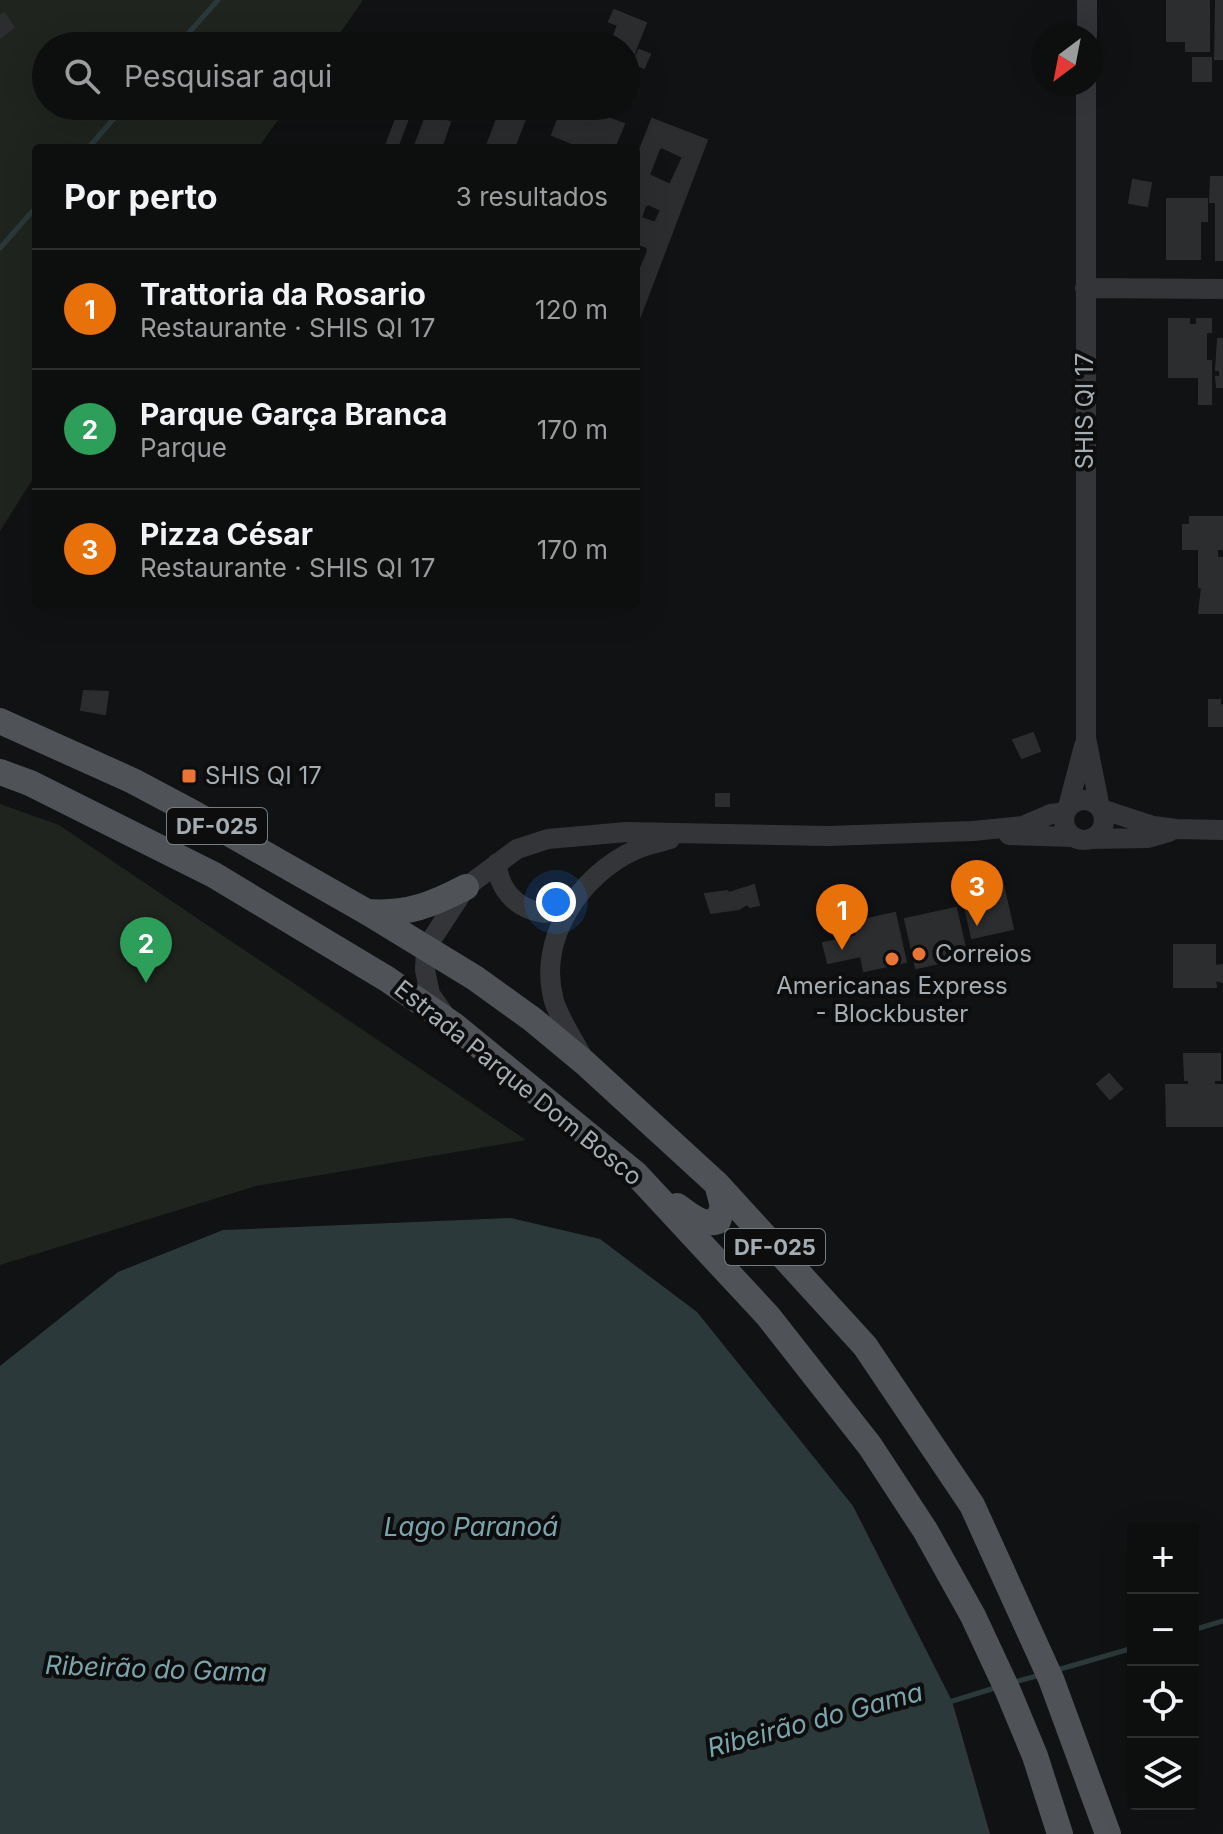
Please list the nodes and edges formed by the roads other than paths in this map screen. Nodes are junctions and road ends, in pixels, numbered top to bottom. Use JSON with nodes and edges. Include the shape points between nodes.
{"nodes":[{"id":1,"x":1087,"y":0,"type":"edge"},
{"id":2,"x":1087,"y":24,"type":"edge"},
{"id":3,"x":1086,"y":96,"type":"edge"},
{"id":4,"x":1085,"y":288,"type":"junction"},
{"id":5,"x":1223,"y":289,"type":"edge"},
{"id":6,"x":0,"y":721,"type":"edge"},
{"id":7,"x":1086,"y":738,"type":"junction"},
{"id":8,"x":0,"y":772,"type":"edge"},
{"id":9,"x":1100,"y":808,"type":"junction"},
{"id":10,"x":1066,"y":810,"type":"junction"},
{"id":11,"x":195,"y":814,"type":"junction"},
{"id":12,"x":1176,"y":829,"type":"junction"},
{"id":13,"x":1223,"y":830,"type":"edge"},
{"id":14,"x":973,"y":831,"type":"junction"},
{"id":15,"x":689,"y":833,"type":"junction"},
{"id":16,"x":1081,"y":838,"type":"junction"},
{"id":17,"x":241,"y":840,"type":"junction"},
{"id":18,"x":172,"y":853,"type":"junction"},
{"id":19,"x":497,"y":863,"type":"junction"},
{"id":20,"x":214,"y":875,"type":"junction"},
{"id":21,"x":466,"y":887,"type":"junction"},
{"id":22,"x":569,"y":905,"type":"junction"},
{"id":23,"x":367,"y":912,"type":"junction"},
{"id":24,"x":426,"y":948,"type":"junction"},
{"id":25,"x":455,"y":1026,"type":"junction"},
{"id":26,"x":585,"y":1063,"type":"junction"},
{"id":27,"x":636,"y":1174,"type":"junction"},
{"id":28,"x":717,"y":1184,"type":"junction"},
{"id":29,"x":1060,"y":1834,"type":"edge"},
{"id":30,"x":1108,"y":1834,"type":"edge"}],
"edges":[{"from":1,"to":2,"type":"street"},
{"from":3,"to":4,"type":"street","name":"SHIS QI 17"},
{"from":4,"to":5,"type":"street"},
{"from":4,"to":7,"type":"street","name":"SHIS QI 17"},
{"from":6,"to":11,"type":"main road","name":"Estrada Parque Dom Bosco","number":"DF-025"},
{"from":7,"to":9,"type":"street","name":"SHIS QI 17"},
{"from":7,"to":10,"type":"street","name":"SHIS QI 17"},
{"from":8,"to":18,"type":"main road","name":"Estrada Parque Dom Bosco","number":"DF-025"},
{"from":9,"to":10,"type":"street","via":[[1084,799]]},
{"from":9,"to":12,"type":"street"},
{"from":9,"to":16,"type":"street","via":[[1103,827],[1095,837]]},
{"from":10,"to":14,"type":"street","via":[[1023,826]]},
{"from":10,"to":16,"type":"street","via":[[1065,828]]},
{"from":11,"to":17,"type":"main road","name":"Estrada Parque Dom Bosco","number":"DF-025"},
{"from":11,"to":18,"type":"main road","via":[[202,842],[187,853]]},
{"from":12,"to":13,"type":"street"},
{"from":12,"to":16,"type":"street","via":[[1148,838]]},
{"from":14,"to":15,"type":"street"},
{"from":14,"to":16,"type":"street"},
{"from":15,"to":19,"type":"street","via":[[548,839],[517,849]]},
{"from":15,"to":22,"type":"street","via":[[635,850],[607,867]]},
{"from":17,"to":20,"type":"main road","via":[[217,844],[212,853]]},
{"from":17,"to":23,"type":"main road","name":"Estrada Parque Dom Bosco","number":"DF-025"},
{"from":18,"to":20,"type":"main road","name":"Estrada Parque Dom Bosco","number":"DF-025"},
{"from":19,"to":21,"type":"street"},
{"from":19,"to":22,"type":"street","via":[[501,886],[525,906],[550,912]]},
{"from":20,"to":25,"type":"main road","name":"Estrada Parque Dom Bosco","number":"DF-025","via":[[380,974]]},
{"from":21,"to":23,"type":"main road","via":[[408,911]]},
{"from":21,"to":24,"type":"street"},
{"from":22,"to":26,"type":"street","via":[[552,955],[554,1001]]},
{"from":23,"to":24,"type":"main road","name":"Estrada Parque Dom Bosco","number":"DF-025"},
{"from":24,"to":25,"type":"street","via":[[430,994]]},
{"from":24,"to":26,"type":"main road","name":"Estrada Parque Dom Bosco","number":"DF-025","via":[[532,1019]]},
{"from":25,"to":27,"type":"main road","name":"Estrada Parque Dom Bosco","number":"DF-025"},
{"from":26,"to":28,"type":"main road","name":"Estrada Parque Dom Bosco","number":"DF-025"},
{"from":27,"to":28,"type":"main road","via":[[710,1224],[723,1212]]},
{"from":27,"to":29,"type":"main road","name":"Estrada Parque Dom Bosco","number":"DF-025","via":[[768,1316],[870,1446],[925,1530],[990,1652]]},
{"from":28,"to":30,"type":"main road","name":"Estrada Parque Dom Bosco","number":"DF-025","via":[[865,1346],[972,1505],[1064,1714]]}]}
